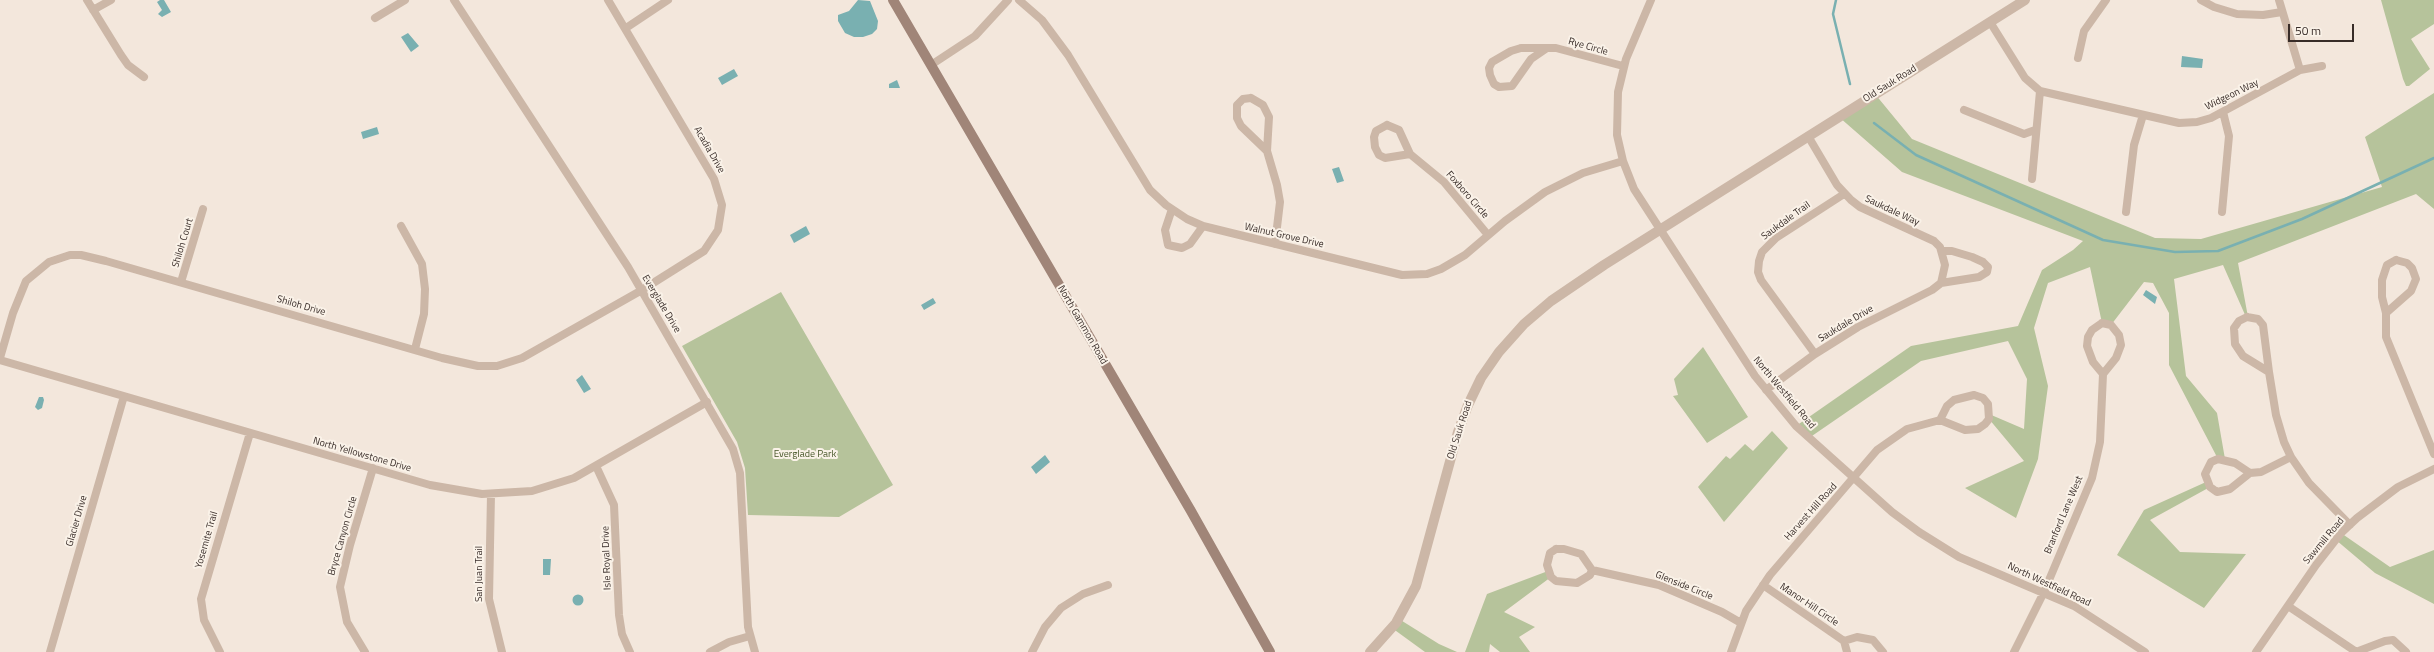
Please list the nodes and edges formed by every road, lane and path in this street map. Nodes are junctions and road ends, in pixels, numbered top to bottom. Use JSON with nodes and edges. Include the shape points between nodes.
{"nodes":[{"id":1,"x":87,"y":0,"type":"edge"},
{"id":2,"x":111,"y":0,"type":"edge"},
{"id":3,"x":405,"y":0,"type":"edge"},
{"id":4,"x":454,"y":0,"type":"edge"},
{"id":5,"x":608,"y":0,"type":"edge"},
{"id":6,"x":668,"y":0,"type":"edge"},
{"id":7,"x":892,"y":0,"type":"edge"},
{"id":8,"x":1008,"y":0,"type":"edge"},
{"id":9,"x":1019,"y":0,"type":"edge"},
{"id":10,"x":1651,"y":0,"type":"edge"},
{"id":11,"x":2025,"y":0,"type":"edge"},
{"id":12,"x":2106,"y":0,"type":"edge"},
{"id":13,"x":2201,"y":0,"type":"edge"},
{"id":14,"x":2279,"y":0,"type":"edge"},
{"id":15,"x":93,"y":10,"type":"junction"},
{"id":16,"x":2282,"y":12,"type":"junction"},
{"id":17,"x":375,"y":18,"type":"dead end"},
{"id":18,"x":1990,"y":22,"type":"junction"},
{"id":19,"x":626,"y":28,"type":"junction"},
{"id":20,"x":1547,"y":48,"type":"junction"},
{"id":21,"x":2078,"y":58,"type":"dead end"},
{"id":22,"x":931,"y":65,"type":"junction"},
{"id":23,"x":1624,"y":66,"type":"junction"},
{"id":24,"x":2322,"y":66,"type":"dead end"},
{"id":25,"x":2300,"y":70,"type":"junction"},
{"id":26,"x":144,"y":77,"type":"dead end"},
{"id":27,"x":2040,"y":91,"type":"junction"},
{"id":28,"x":1964,"y":110,"type":"dead end"},
{"id":29,"x":2223,"y":112,"type":"junction"},
{"id":30,"x":2143,"y":115,"type":"junction"},
{"id":31,"x":2035,"y":130,"type":"junction"},
{"id":32,"x":1808,"y":136,"type":"junction"},
{"id":33,"x":1267,"y":151,"type":"junction"},
{"id":34,"x":1410,"y":154,"type":"junction"},
{"id":35,"x":1623,"y":161,"type":"junction"},
{"id":36,"x":2032,"y":179,"type":"dead end"},
{"id":37,"x":1844,"y":194,"type":"junction"},
{"id":38,"x":203,"y":209,"type":"dead end"},
{"id":39,"x":1172,"y":209,"type":"junction"},
{"id":40,"x":2126,"y":212,"type":"dead end"},
{"id":41,"x":2222,"y":212,"type":"dead end"},
{"id":42,"x":401,"y":226,"type":"dead end"},
{"id":43,"x":1203,"y":226,"type":"junction"},
{"id":44,"x":1660,"y":229,"type":"junction"},
{"id":45,"x":1488,"y":235,"type":"junction"},
{"id":46,"x":1275,"y":244,"type":"junction"},
{"id":47,"x":1942,"y":251,"type":"junction"},
{"id":48,"x":181,"y":282,"type":"junction"},
{"id":49,"x":1941,"y":283,"type":"junction"},
{"id":50,"x":642,"y":290,"type":"junction"},
{"id":51,"x":2386,"y":313,"type":"junction"},
{"id":52,"x":415,"y":349,"type":"junction"},
{"id":53,"x":1815,"y":354,"type":"junction"},
{"id":54,"x":0,"y":359,"type":"edge"},
{"id":55,"x":2269,"y":372,"type":"junction"},
{"id":56,"x":2103,"y":374,"type":"junction"},
{"id":57,"x":1766,"y":390,"type":"junction"},
{"id":58,"x":124,"y":396,"type":"junction"},
{"id":59,"x":707,"y":402,"type":"junction"},
{"id":60,"x":1940,"y":420,"type":"junction"},
{"id":61,"x":250,"y":433,"type":"junction"},
{"id":62,"x":2434,"y":454,"type":"edge"},
{"id":63,"x":2291,"y":457,"type":"junction"},
{"id":64,"x":596,"y":466,"type":"junction"},
{"id":65,"x":373,"y":468,"type":"junction"},
{"id":66,"x":2434,"y":469,"type":"edge"},
{"id":67,"x":2250,"y":473,"type":"junction"},
{"id":68,"x":1854,"y":479,"type":"junction"},
{"id":69,"x":492,"y":494,"type":"junction"},
{"id":70,"x":2350,"y":525,"type":"junction"},
{"id":71,"x":1592,"y":570,"type":"junction"},
{"id":72,"x":1108,"y":585,"type":"dead end"},
{"id":73,"x":1763,"y":585,"type":"junction"},
{"id":74,"x":2044,"y":592,"type":"junction"},
{"id":75,"x":2288,"y":606,"type":"junction"},
{"id":76,"x":1741,"y":623,"type":"junction"},
{"id":77,"x":750,"y":636,"type":"junction"},
{"id":78,"x":1844,"y":641,"type":"junction"},
{"id":79,"x":50,"y":652,"type":"edge"},
{"id":80,"x":220,"y":652,"type":"edge"},
{"id":81,"x":365,"y":652,"type":"edge"},
{"id":82,"x":502,"y":652,"type":"edge"},
{"id":83,"x":630,"y":652,"type":"edge"},
{"id":84,"x":710,"y":652,"type":"edge"},
{"id":85,"x":755,"y":652,"type":"edge"},
{"id":86,"x":1032,"y":652,"type":"edge"},
{"id":87,"x":1270,"y":652,"type":"edge"},
{"id":88,"x":1370,"y":652,"type":"edge"},
{"id":89,"x":1730,"y":652,"type":"edge"},
{"id":90,"x":1848,"y":652,"type":"edge"},
{"id":91,"x":1883,"y":652,"type":"edge"},
{"id":92,"x":2014,"y":652,"type":"edge"},
{"id":93,"x":2144,"y":652,"type":"edge"},
{"id":94,"x":2256,"y":652,"type":"edge"},
{"id":95,"x":2356,"y":652,"type":"edge"},
{"id":96,"x":2406,"y":652,"type":"edge"}],
"edges":[{"from":1,"to":15,"type":"street"},
{"from":2,"to":15,"type":"street"},
{"from":3,"to":17,"type":"street"},
{"from":4,"to":50,"type":"street","name":"Everglade Drive"},
{"from":5,"to":19,"type":"street","name":"Acadia Drive"},
{"from":6,"to":19,"type":"street"},
{"from":7,"to":22,"type":"main road","name":"North Gammon Road"},
{"from":8,"to":22,"type":"street","via":[[975,36]]},
{"from":9,"to":39,"type":"street","name":"Walnut Grove Drive","via":[[1053,34],[1135,168],[1150,190]]},
{"from":10,"to":23,"type":"street","name":"North Westfield Road"},
{"from":11,"to":18,"type":"street","name":"Old Sauk Road"},
{"from":12,"to":21,"type":"street","via":[[2084,30]]},
{"from":13,"to":16,"type":"street","via":[[2237,14],[2263,15]]},
{"from":14,"to":16,"type":"street"},
{"from":15,"to":26,"type":"street","via":[[128,65]]},
{"from":16,"to":25,"type":"street"},
{"from":18,"to":27,"type":"street","name":"Widgeon Way","via":[[2025,78]]},
{"from":18,"to":32,"type":"street","name":"Old Sauk Road"},
{"from":19,"to":50,"type":"street","name":"Acadia Drive","via":[[714,179],[722,205],[718,230],[704,251]]},
{"from":20,"to":20,"type":"street","name":"Rye Circle","via":[[1521,48],[1496,59],[1489,68],[1494,84],[1505,88],[1512,86],[1531,59]]},
{"from":20,"to":23,"type":"street","name":"Rye Circle","via":[[1556,48]]},
{"from":22,"to":87,"type":"main road","name":"North Gammon Road","via":[[1191,511]]},
{"from":23,"to":35,"type":"street","name":"North Westfield Road","via":[[1616,112],[1617,135]]},
{"from":24,"to":25,"type":"street","name":"Widgeon Way"},
{"from":25,"to":29,"type":"street","name":"Widgeon Way"},
{"from":27,"to":30,"type":"street","name":"Widgeon Way"},
{"from":27,"to":31,"type":"street"},
{"from":28,"to":31,"type":"street","via":[[2024,134]]},
{"from":29,"to":30,"type":"street","name":"Widgeon Way","via":[[2198,122],[2179,123]]},
{"from":29,"to":41,"type":"street","via":[[2229,136]]},
{"from":30,"to":40,"type":"street","via":[[2134,145]]},
{"from":31,"to":36,"type":"street"},
{"from":32,"to":37,"type":"street","name":"Saukdale Way"},
{"from":32,"to":44,"type":"street","name":"Old Sauk Road","via":[[1756,169],[1669,218]]},
{"from":33,"to":33,"type":"street","via":[[1269,116],[1256,100],[1243,99],[1237,104],[1239,122],[1258,145]]},
{"from":33,"to":46,"type":"street","via":[[1280,202]]},
{"from":34,"to":34,"type":"street","name":"Foxboro Circle","via":[[1403,136],[1394,126],[1387,125],[1376,131],[1374,147],[1379,154],[1385,158]]},
{"from":34,"to":45,"type":"street","name":"Foxboro Circle","via":[[1444,182]]},
{"from":35,"to":44,"type":"street","name":"North Westfield Road","via":[[1634,189]]},
{"from":35,"to":45,"type":"street","name":"Walnut Grove Drive","via":[[1583,173],[1545,192]]},
{"from":37,"to":47,"type":"street","name":"Saukdale Way","via":[[1860,207],[1934,241]]},
{"from":37,"to":53,"type":"street","name":"Saukdale Trail","via":[[1776,238],[1762,252],[1759,261],[1758,272],[1762,280]]},
{"from":38,"to":48,"type":"street","name":"Shiloh Court"},
{"from":39,"to":43,"type":"street","name":"Walnut Grove Drive"},
{"from":39,"to":43,"type":"street","via":[[1164,230],[1168,245],[1182,248],[1190,244]]},
{"from":42,"to":52,"type":"street","via":[[422,264],[425,289],[424,314]]},
{"from":43,"to":46,"type":"street","name":"Walnut Grove Drive"},
{"from":44,"to":57,"type":"street","name":"North Westfield Road","via":[[1745,363]]},
{"from":44,"to":88,"type":"street","name":"Old Sauk Road","via":[[1551,301],[1515,333],[1490,364],[1468,405],[1458,432],[1416,586],[1396,623]]},
{"from":45,"to":46,"type":"street","name":"Walnut Grove Drive","via":[[1452,263],[1427,274],[1413,276]]},
{"from":47,"to":49,"type":"street","via":[[1945,265]]},
{"from":47,"to":49,"type":"street","via":[[1972,257],[1983,262],[1988,268],[1987,272],[1979,277]]},
{"from":48,"to":52,"type":"street","name":"Shiloh Drive"},
{"from":48,"to":54,"type":"street","name":"Shiloh Drive","via":[[80,255],[60,257],[39,268],[21,288]]},
{"from":49,"to":53,"type":"street","name":"Saukdale Drive","via":[[1926,294],[1876,316]]},
{"from":50,"to":52,"type":"street","name":"Shiloh Drive","via":[[507,364],[468,364]]},
{"from":50,"to":59,"type":"street","name":"Everglade Drive"},
{"from":51,"to":51,"type":"street","via":[[2410,291],[2416,279],[2412,268],[2403,260],[2396,260],[2385,268],[2382,297]]},
{"from":51,"to":62,"type":"street","via":[[2386,337]]},
{"from":53,"to":57,"type":"street","name":"Saukdale Drive"},
{"from":54,"to":58,"type":"street","name":"North Yellowstone Drive"},
{"from":55,"to":55,"type":"street","via":[[2263,325],[2254,317],[2246,317],[2234,328],[2235,344],[2242,356]]},
{"from":55,"to":63,"type":"street","via":[[2276,416]]},
{"from":56,"to":56,"type":"street","via":[[2116,358],[2121,345],[2119,334],[2111,325],[2102,323],[2092,330],[2087,346],[2093,362]]},
{"from":56,"to":74,"type":"street","name":"Branford Lane West","via":[[2100,442],[2092,478]]},
{"from":57,"to":68,"type":"street","name":"North Westfield Road","via":[[1796,426]]},
{"from":58,"to":61,"type":"street","name":"North Yellowstone Drive"},
{"from":58,"to":79,"type":"street","name":"Glacier Drive"},
{"from":59,"to":64,"type":"street","name":"North Yellowstone Drive"},
{"from":59,"to":77,"type":"street","name":"Everglade Drive","via":[[733,449],[740,473]]},
{"from":60,"to":60,"type":"street","via":[[1965,430],[1978,429],[1989,419],[1988,404],[1978,395],[1960,397],[1947,406]]},
{"from":60,"to":68,"type":"street","name":"Harvest Hill Road","via":[[1907,429],[1888,440]]},
{"from":61,"to":65,"type":"street","name":"North Yellowstone Drive"},
{"from":61,"to":80,"type":"street","name":"Yosemite Trail","via":[[201,599],[204,620]]},
{"from":63,"to":67,"type":"street","via":[[2261,472]]},
{"from":63,"to":70,"type":"street","via":[[2309,483]]},
{"from":64,"to":69,"type":"street","name":"North Yellowstone Drive","via":[[548,487]]},
{"from":64,"to":83,"type":"street","name":"Isle Royal Drive","via":[[614,505],[619,615],[622,634]]},
{"from":65,"to":69,"type":"street","name":"North Yellowstone Drive","via":[[452,490]]},
{"from":65,"to":81,"type":"street","name":"Bryce Canyon Circle","via":[[348,552],[340,592],[347,622]]},
{"from":66,"to":70,"type":"street","name":"Sawmill Road","via":[[2398,487]]},
{"from":67,"to":67,"type":"street","via":[[2235,463],[2218,458],[2211,462],[2205,474],[2210,487],[2223,492]]},
{"from":68,"to":73,"type":"street","name":"Harvest Hill Road","via":[[1788,552]]},
{"from":68,"to":74,"type":"street","name":"North Westfield Road","via":[[1892,512],[1941,548]]},
{"from":69,"to":82,"type":"street","name":"San Juan Trail","via":[[489,599]]},
{"from":70,"to":75,"type":"street","name":"Sawmill Road","via":[[2316,565]]},
{"from":71,"to":71,"type":"street","via":[[1582,554],[1576,552],[1556,549],[1548,558],[1548,570],[1556,581],[1577,583]]},
{"from":71,"to":76,"type":"street","name":"Glenside Circle","via":[[1659,585],[1682,593]]},
{"from":72,"to":86,"type":"street","via":[[1083,594],[1061,608],[1044,627]]},
{"from":73,"to":76,"type":"street","name":"Harvest Hill Road"},
{"from":73,"to":78,"type":"street","name":"Manor Hill Circle"},
{"from":74,"to":92,"type":"street","name":"Branford Lane West"},
{"from":74,"to":93,"type":"street","name":"North Westfield Road","via":[[2096,619]]},
{"from":75,"to":94,"type":"street","name":"Sawmill Road"},
{"from":75,"to":95,"type":"street"},
{"from":76,"to":89,"type":"street","name":"Harvest Hill Road"},
{"from":77,"to":84,"type":"street","via":[[728,642]]},
{"from":77,"to":85,"type":"street","name":"Everglade Drive"},
{"from":78,"to":90,"type":"street"},
{"from":78,"to":91,"type":"street","via":[[1865,637],[1878,643]]},
{"from":95,"to":96,"type":"street","via":[[2393,640]]}]}
